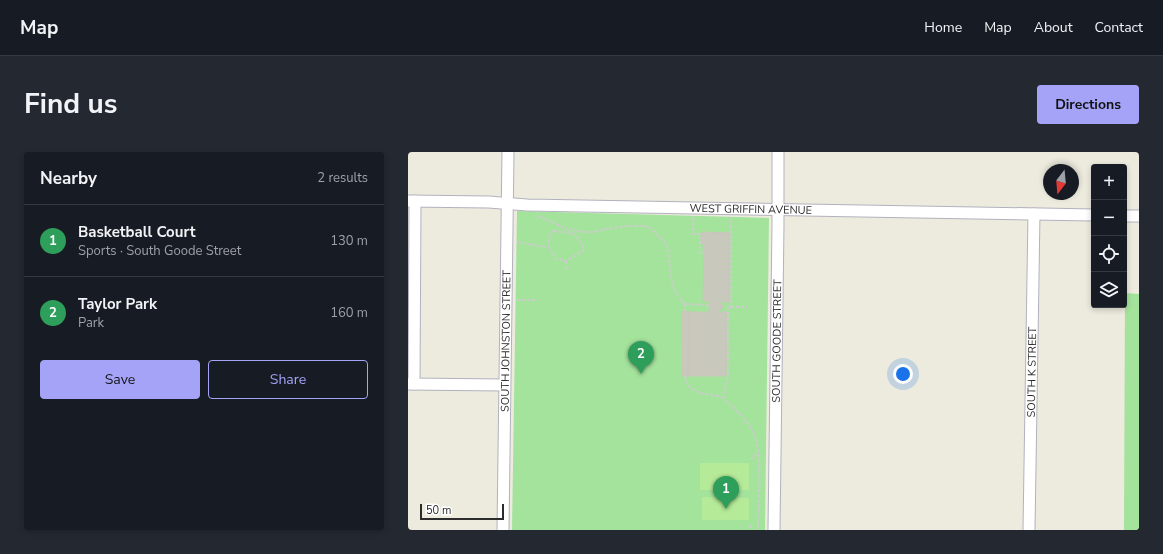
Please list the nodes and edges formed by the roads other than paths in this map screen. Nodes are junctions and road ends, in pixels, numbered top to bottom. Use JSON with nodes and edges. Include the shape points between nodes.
{"nodes":[{"id":1,"x":508,"y":152,"type":"edge"},
{"id":2,"x":778,"y":152,"type":"edge"},
{"id":3,"x":412,"y":201,"type":"edge"},
{"id":4,"x":507,"y":204,"type":"junction"},
{"id":5,"x":778,"y":209,"type":"junction"},
{"id":6,"x":1034,"y":214,"type":"junction"},
{"id":7,"x":1091,"y":215,"type":"edge"},
{"id":8,"x":1127,"y":216,"type":"edge"},
{"id":9,"x":1139,"y":216,"type":"edge"},
{"id":10,"x":411,"y":384,"type":"edge"},
{"id":11,"x":504,"y":385,"type":"junction"},
{"id":12,"x":502,"y":530,"type":"edge"},
{"id":13,"x":774,"y":530,"type":"edge"},
{"id":14,"x":1029,"y":530,"type":"edge"}],
"edges":[{"from":1,"to":4,"type":"street","name":"SOUTH JOHNSTON STREET"},
{"from":2,"to":5,"type":"street","name":"SOUTH GOODE STREET"},
{"from":3,"to":4,"type":"street","name":"WEST GRIFFIN AVENUE"},
{"from":3,"to":10,"type":"street"},
{"from":4,"to":5,"type":"street","name":"WEST GRIFFIN AVENUE"},
{"from":4,"to":11,"type":"street","name":"SOUTH JOHNSTON STREET"},
{"from":5,"to":6,"type":"street","name":"WEST GRIFFIN AVENUE"},
{"from":5,"to":13,"type":"street","name":"SOUTH GOODE STREET"},
{"from":6,"to":7,"type":"street","name":"WEST GRIFFIN AVENUE"},
{"from":6,"to":14,"type":"street","name":"SOUTH K STREET"},
{"from":8,"to":9,"type":"street"},
{"from":10,"to":11,"type":"street"},
{"from":11,"to":12,"type":"street","name":"SOUTH JOHNSTON STREET"}]}
